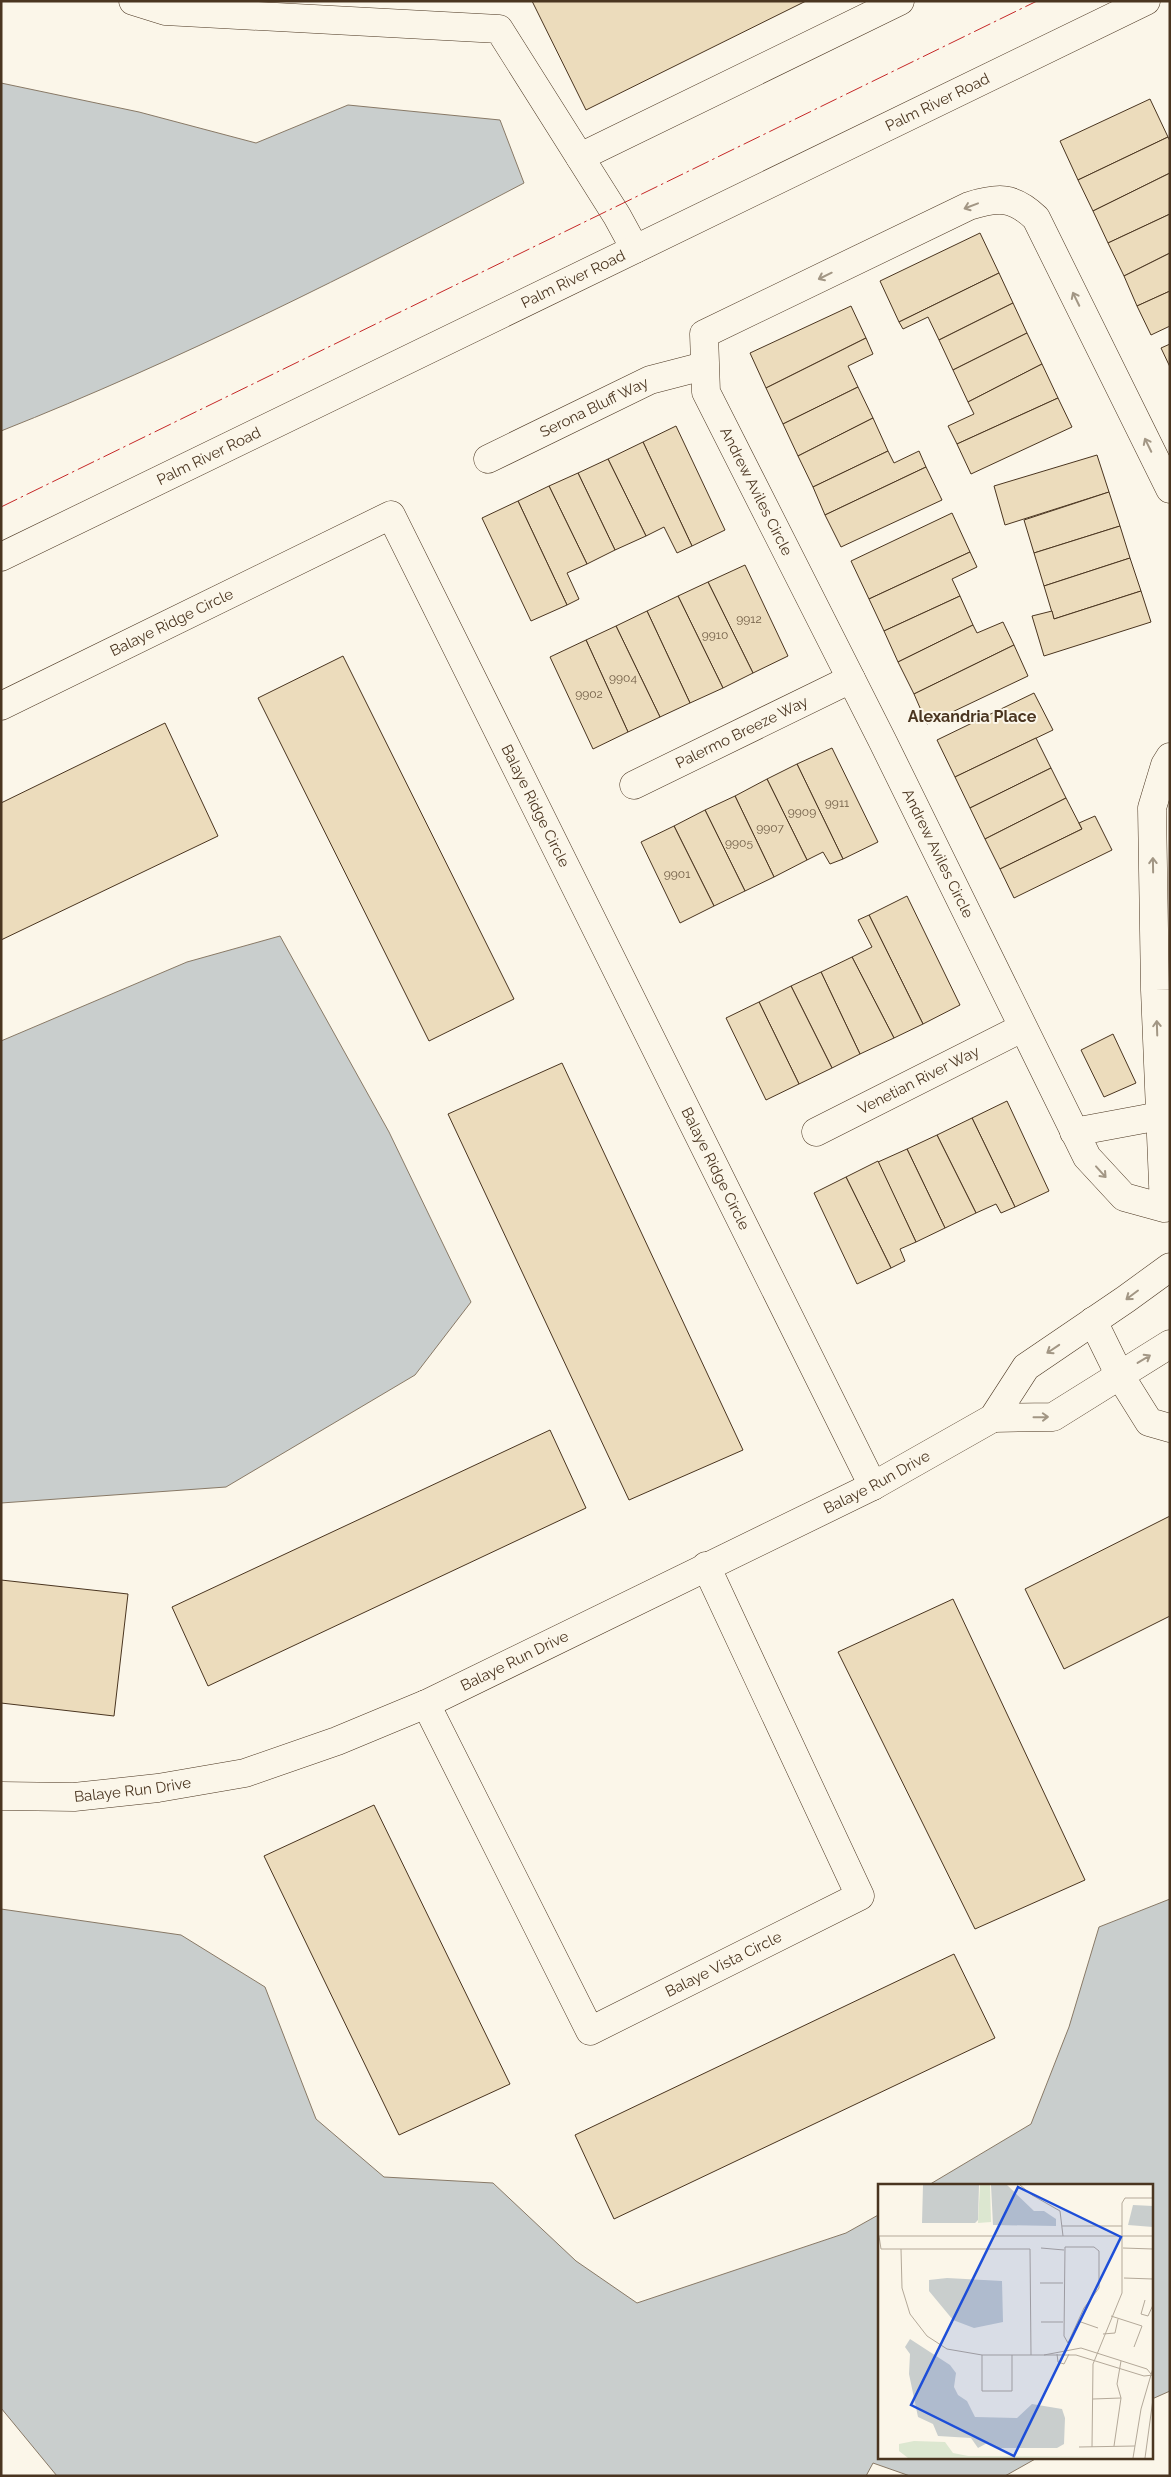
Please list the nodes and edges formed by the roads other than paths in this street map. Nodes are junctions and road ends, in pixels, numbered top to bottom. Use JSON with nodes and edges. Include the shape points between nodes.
{"nodes":[{"id":1,"x":133,"y":1,"type":"edge"},
{"id":2,"x":900,"y":1,"type":"edge"},
{"id":3,"x":1146,"y":1,"type":"edge"},
{"id":4,"x":580,"y":158,"type":"junction"},
{"id":5,"x":635,"y":249,"type":"junction"},
{"id":6,"x":704,"y":366,"type":"junction"},
{"id":7,"x":488,"y":459,"type":"dead end"},
{"id":8,"x":1170,"y":489,"type":"edge"},
{"id":9,"x":1,"y":557,"type":"edge"},
{"id":10,"x":851,"y":679,"type":"junction"},
{"id":11,"x":1,"y":706,"type":"edge"},
{"id":12,"x":1170,"y":757,"type":"edge"},
{"id":13,"x":634,"y":785,"type":"dead end"},
{"id":14,"x":1162,"y":956,"type":"edge"},
{"id":15,"x":1022,"y":1028,"type":"junction"},
{"id":16,"x":1160,"y":1116,"type":"junction"},
{"id":17,"x":816,"y":1132,"type":"dead end"},
{"id":18,"x":1074,"y":1132,"type":"junction"},
{"id":19,"x":1167,"y":1213,"type":"edge"},
{"id":20,"x":1170,"y":1266,"type":"edge"},
{"id":21,"x":1093,"y":1321,"type":"junction"},
{"id":22,"x":1170,"y":1344,"type":"edge"},
{"id":23,"x":1119,"y":1374,"type":"junction"},
{"id":24,"x":992,"y":1418,"type":"junction"},
{"id":25,"x":1170,"y":1428,"type":"edge"},
{"id":26,"x":873,"y":1486,"type":"junction"},
{"id":27,"x":706,"y":1566,"type":"junction"},
{"id":28,"x":426,"y":1704,"type":"junction"},
{"id":29,"x":1,"y":1796,"type":"edge"}],
"edges":[{"from":1,"to":4,"type":"street","via":[[165,11],[499,29]]},
{"from":2,"to":4,"type":"street"},
{"from":3,"to":5,"type":"street","name":"Palm River Road"},
{"from":4,"to":5,"type":"street"},
{"from":5,"to":9,"type":"street","name":"Palm River Road"},
{"from":6,"to":7,"type":"street","name":"Serona Bluff Way","via":[[650,380]]},
{"from":8,"to":6,"type":"street","name":"Andrew Aviles Circle","one_way":true,"via":[[1036,218],[1022,205],[1007,200],[989,200],[970,206],[704,334]]},
{"from":6,"to":10,"type":"street","name":"Andrew Aviles Circle","via":[[706,392]]},
{"from":10,"to":13,"type":"street","name":"Palermo Breeze Way"},
{"from":10,"to":15,"type":"street","name":"Andrew Aviles Circle"},
{"from":11,"to":26,"type":"street","name":"Balaye Ridge Circle","via":[[391,515]]},
{"from":14,"to":12,"type":"street","name":"Andrew Aviles Circle","one_way":true,"via":[[1152,808]]},
{"from":16,"to":14,"type":"street","name":"Andrew Aviles Circle","one_way":true},
{"from":15,"to":17,"type":"street","name":"Venetian River Way"},
{"from":15,"to":18,"type":"street","name":"Andrew Aviles Circle"},
{"from":16,"to":18,"type":"street"},
{"from":16,"to":19,"type":"street","name":"Andrew Aviles Circle"},
{"from":18,"to":19,"type":"street","name":"Andrew Aviles Circle","one_way":true,"via":[[1087,1157],[1124,1197]]},
{"from":20,"to":21,"type":"street","name":"Balaye Run Drive","one_way":true},
{"from":21,"to":23,"type":"street"},
{"from":21,"to":24,"type":"street","name":"Balaye Run Drive","one_way":true,"via":[[1026,1367]]},
{"from":23,"to":22,"type":"street","name":"Balaye Run Drive","one_way":true},
{"from":24,"to":23,"type":"street","name":"Balaye Run Drive","one_way":true,"via":[[1053,1417]]},
{"from":23,"to":25,"type":"street","via":[[1149,1422]]},
{"from":24,"to":26,"type":"street","name":"Balaye Run Drive"},
{"from":26,"to":27,"type":"street","name":"Balaye Run Drive"},
{"from":27,"to":28,"type":"street","name":"Balaye Run Drive"},
{"from":27,"to":28,"type":"street","name":"Balaye Vista Circle","via":[[860,1896],[590,2031]]},
{"from":28,"to":29,"type":"street","name":"Balaye Run Drive","via":[[337,1741],[245,1773],[158,1788],[74,1797]]}]}
